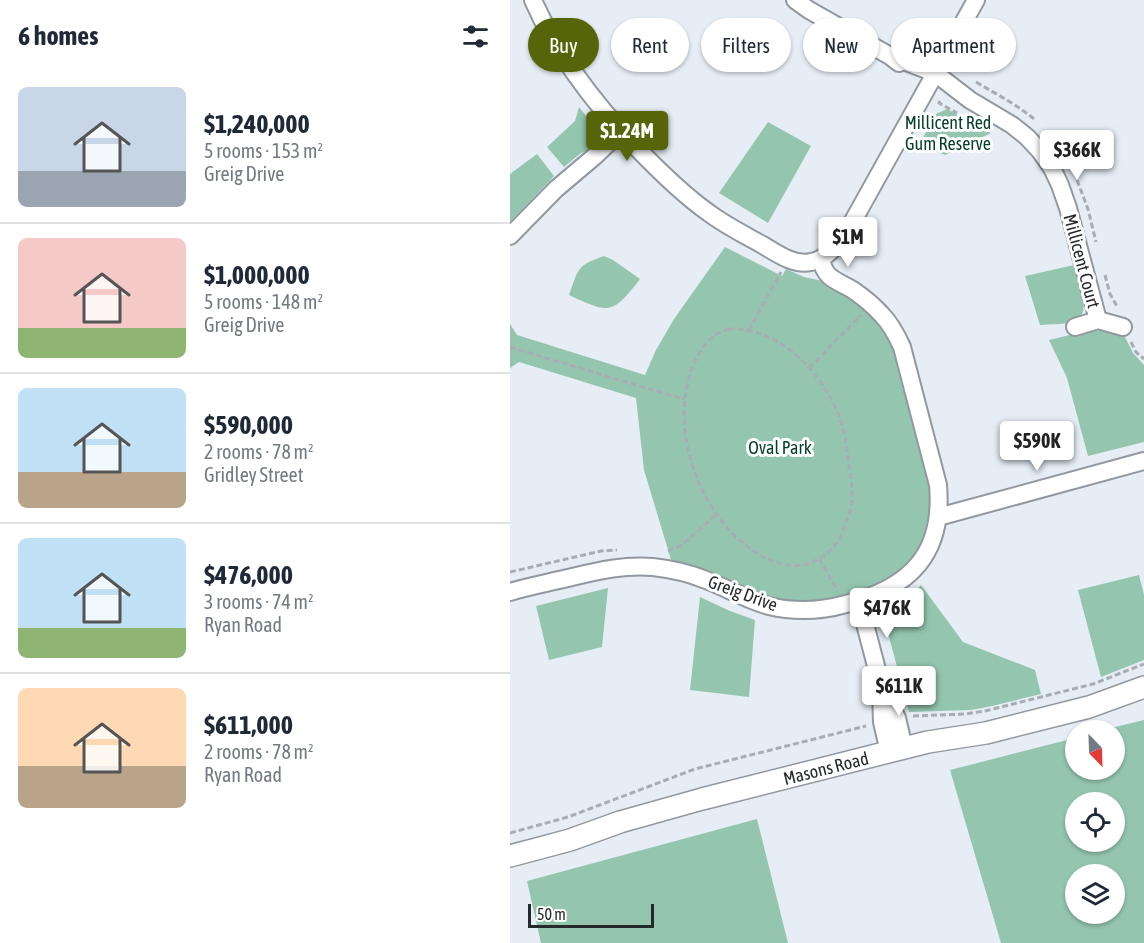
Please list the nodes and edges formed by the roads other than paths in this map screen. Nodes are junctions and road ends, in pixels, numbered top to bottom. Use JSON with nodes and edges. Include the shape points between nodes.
{"nodes":[{"id":1,"x":533,"y":0,"type":"edge"},
{"id":2,"x":795,"y":0,"type":"edge"},
{"id":3,"x":975,"y":0,"type":"edge"},
{"id":4,"x":932,"y":79,"type":"junction"},
{"id":5,"x":624,"y":134,"type":"junction"},
{"id":6,"x":510,"y":236,"type":"edge"},
{"id":7,"x":826,"y":264,"type":"junction"},
{"id":8,"x":1098,"y":320,"type":"junction"},
{"id":9,"x":1075,"y":327,"type":"dead end"},
{"id":10,"x":1123,"y":327,"type":"dead end"},
{"id":11,"x":1144,"y":461,"type":"edge"},
{"id":12,"x":938,"y":517,"type":"junction"},
{"id":13,"x":510,"y":574,"type":"edge"},
{"id":14,"x":512,"y":591,"type":"edge"},
{"id":15,"x":859,"y":601,"type":"junction"},
{"id":16,"x":1144,"y":687,"type":"edge"},
{"id":17,"x":896,"y":750,"type":"junction"},
{"id":18,"x":510,"y":856,"type":"edge"}],
"edges":[{"from":1,"to":5,"type":"street","via":[[565,60]]},
{"from":2,"to":4,"type":"street","name":"Millicent Court"},
{"from":3,"to":4,"type":"street"},
{"from":4,"to":7,"type":"street"},
{"from":4,"to":8,"type":"street","name":"Millicent Court","via":[[1012,125],[1052,168],[1068,208]]},
{"from":5,"to":6,"type":"street","via":[[556,189]]},
{"from":5,"to":7,"type":"street","via":[[680,190],[736,231],[789,259]]},
{"from":7,"to":12,"type":"street","name":"Greig Drive","via":[[836,280],[889,323],[902,347],[938,485]]},
{"from":8,"to":9,"type":"street","name":"Millicent Court"},
{"from":8,"to":10,"type":"street","name":"Millicent Court"},
{"from":11,"to":12,"type":"street"},
{"from":12,"to":15,"type":"street","name":"Greig Drive","via":[[927,550],[905,578],[890,589]]},
{"from":13,"to":14,"type":"street"},
{"from":14,"to":15,"type":"street","name":"Greig Drive","via":[[602,570],[651,567],[688,574],[771,606],[804,610]]},
{"from":15,"to":17,"type":"street"},
{"from":16,"to":17,"type":"street","name":"Masons Road","via":[[1031,722]]},
{"from":17,"to":18,"type":"street","name":"Masons Road","via":[[702,799]]}]}
